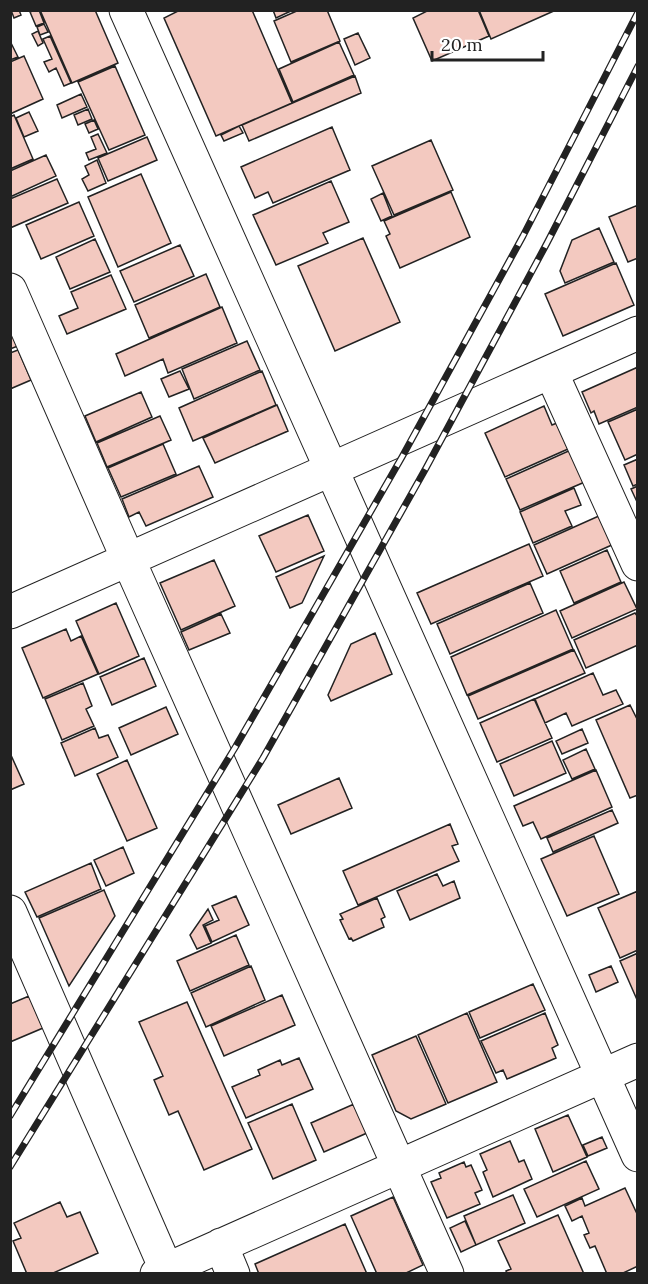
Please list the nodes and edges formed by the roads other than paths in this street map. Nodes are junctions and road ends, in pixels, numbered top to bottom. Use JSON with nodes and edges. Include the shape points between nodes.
{"nodes":[{"id":1,"x":126,"y":10,"type":"edge"},
{"id":2,"x":10,"y":290,"type":"edge"},
{"id":3,"x":638,"y":333,"type":"edge"},
{"id":4,"x":551,"y":372,"type":"junction"},
{"id":5,"x":331,"y":469,"type":"junction"},
{"id":6,"x":128,"y":559,"type":"junction"},
{"id":7,"x":638,"y":564,"type":"edge"},
{"id":8,"x":10,"y":612,"type":"edge"},
{"id":9,"x":10,"y":912,"type":"edge"},
{"id":10,"x":638,"y":1060,"type":"edge"},
{"id":11,"x":603,"y":1076,"type":"junction"},
{"id":12,"x":638,"y":1155,"type":"edge"},
{"id":13,"x":399,"y":1166,"type":"junction"},
{"id":14,"x":227,"y":1259,"type":"edge"},
{"id":15,"x":161,"y":1271,"type":"edge"},
{"id":16,"x":447,"y":1274,"type":"edge"}],
"edges":[{"from":1,"to":5,"type":"street"},
{"from":2,"to":6,"type":"street"},
{"from":3,"to":4,"type":"street"},
{"from":4,"to":5,"type":"street"},
{"from":4,"to":7,"type":"street"},
{"from":5,"to":6,"type":"street"},
{"from":5,"to":11,"type":"street"},
{"from":6,"to":8,"type":"street"},
{"from":6,"to":13,"type":"street"},
{"from":9,"to":15,"type":"street"},
{"from":10,"to":11,"type":"street"},
{"from":11,"to":12,"type":"street"},
{"from":11,"to":13,"type":"street"},
{"from":13,"to":14,"type":"street"},
{"from":13,"to":16,"type":"street"},
{"from":14,"to":15,"type":"street"}]}
